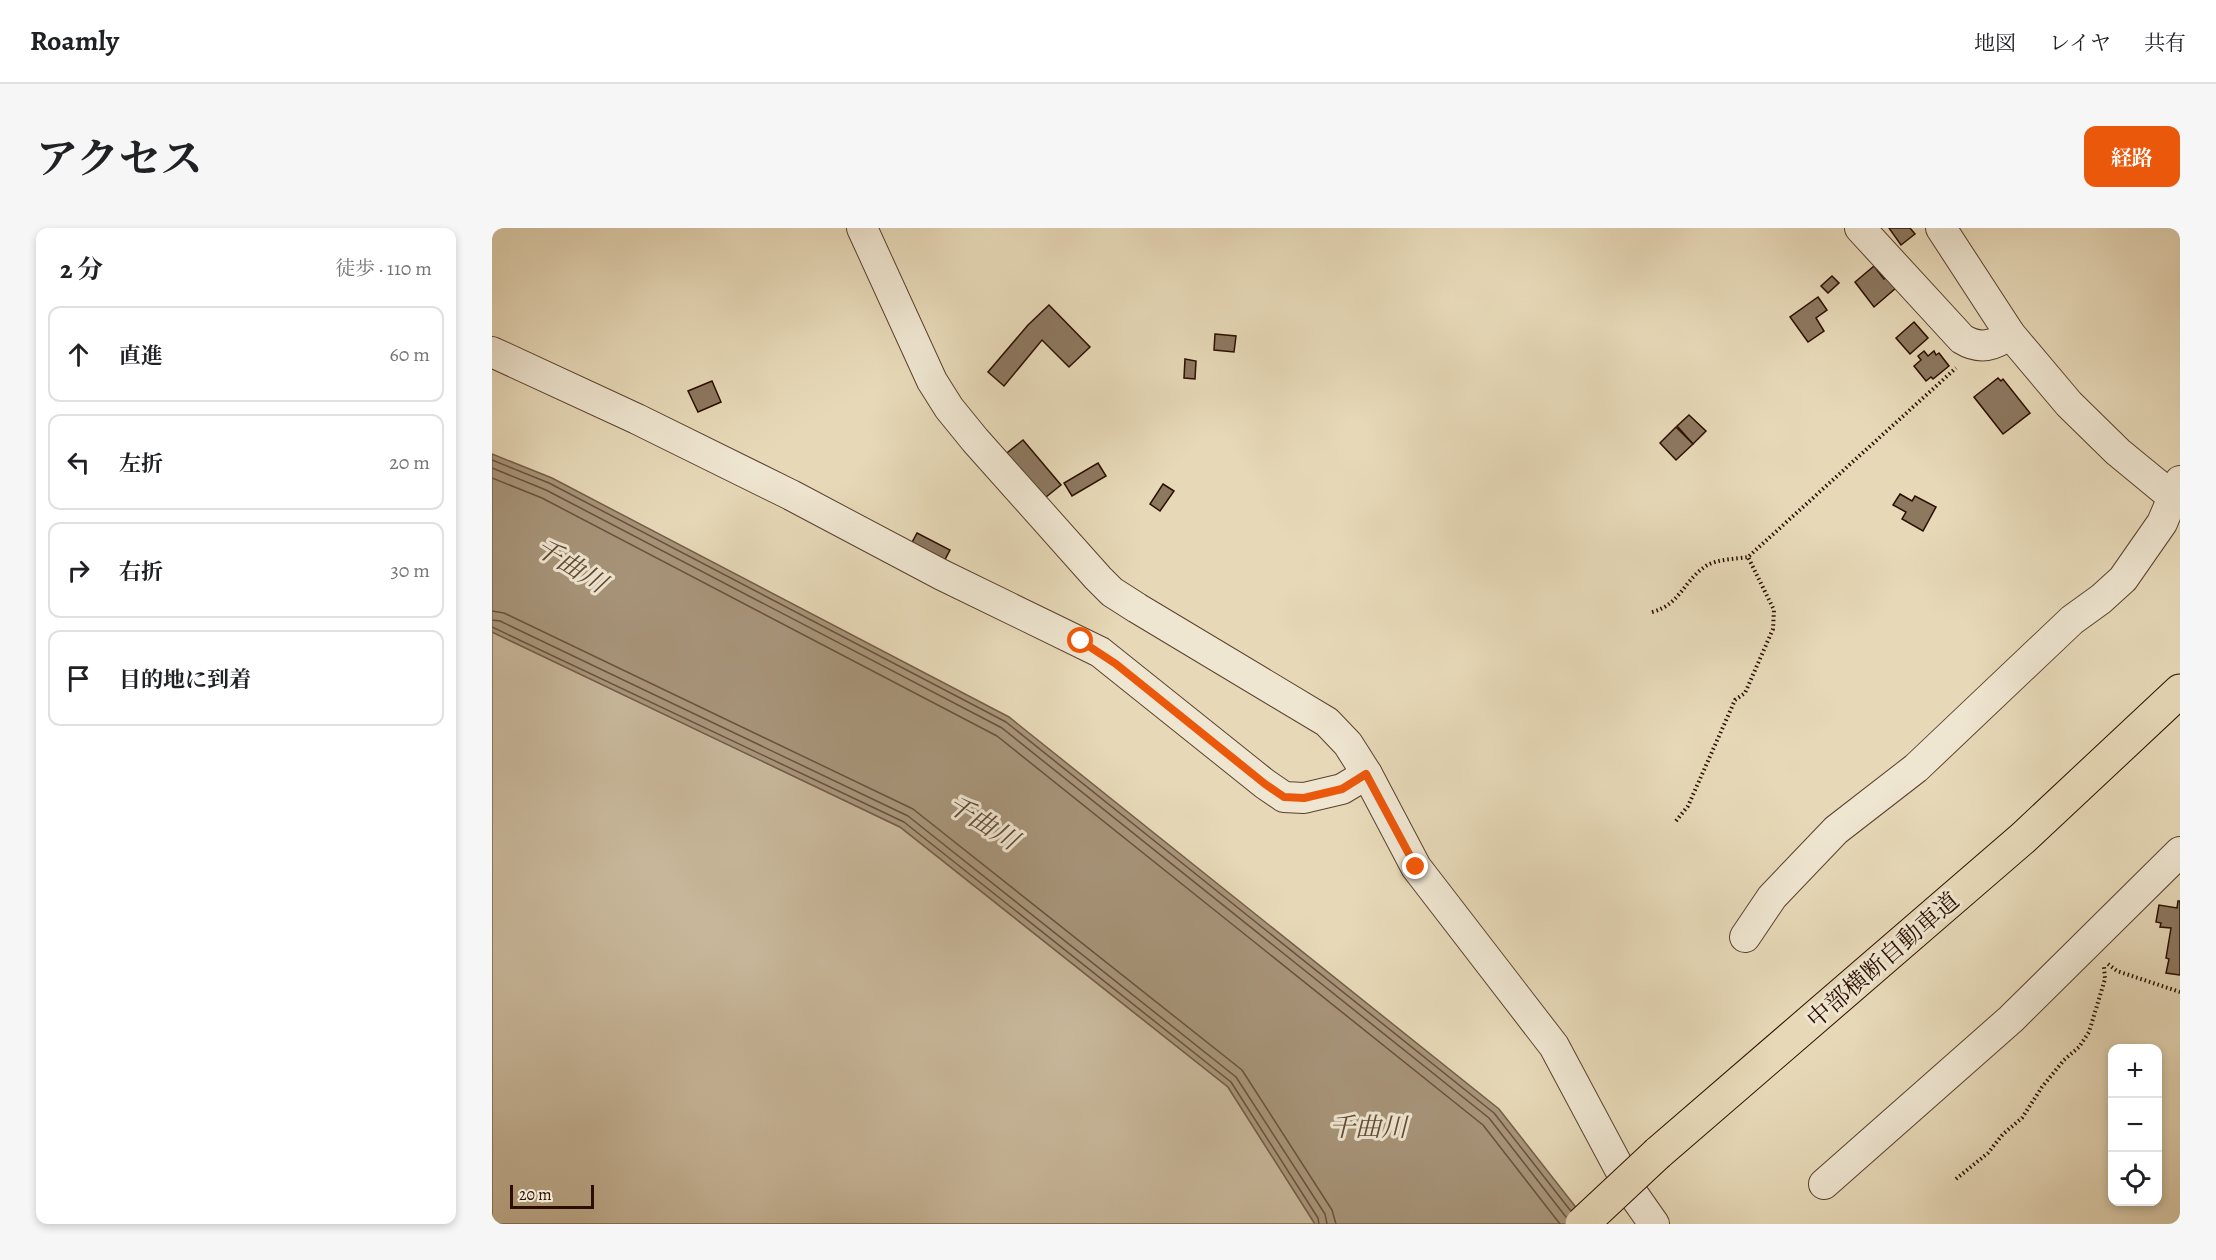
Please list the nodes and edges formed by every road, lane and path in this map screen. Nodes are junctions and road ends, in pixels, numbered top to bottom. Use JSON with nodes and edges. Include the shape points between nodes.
{"nodes":[{"id":1,"x":862,"y":228,"type":"edge"},
{"id":2,"x":1860,"y":228,"type":"edge"},
{"id":3,"x":1941,"y":228,"type":"edge"},
{"id":4,"x":2010,"y":334,"type":"junction"},
{"id":5,"x":1973,"y":346,"type":"junction"},
{"id":6,"x":492,"y":352,"type":"edge"},
{"id":7,"x":2178,"y":493,"type":"edge"},
{"id":8,"x":1748,"y":557,"type":"junction"},
{"id":9,"x":1652,"y":612,"type":"dead end"},
{"id":10,"x":2180,"y":691,"type":"edge"},
{"id":11,"x":1366,"y":774,"type":"junction"},
{"id":12,"x":1676,"y":821,"type":"dead end"},
{"id":13,"x":2180,"y":852,"type":"edge"},
{"id":14,"x":1745,"y":937,"type":"dead end"},
{"id":15,"x":2180,"y":992,"type":"edge"},
{"id":16,"x":1956,"y":1179,"type":"dead end"},
{"id":17,"x":1824,"y":1184,"type":"dead end"},
{"id":18,"x":1582,"y":1224,"type":"edge"},
{"id":19,"x":1654,"y":1224,"type":"edge"}],
"edges":[{"from":1,"to":11,"type":"street","via":[[932,381],[949,408],[1098,578],[1137,608],[1327,722],[1348,744]]},
{"from":2,"to":5,"type":"street","via":[[1962,339]]},
{"from":3,"to":4,"type":"street"},
{"from":4,"to":5,"type":"street","via":[[1986,346]]},
{"from":4,"to":7,"type":"street","via":[[2069,404],[2118,452]]},
{"from":5,"to":8,"type":"path","via":[[1959,366]]},
{"from":6,"to":11,"type":"street","via":[[781,489],[942,575],[1090,646],[1284,797],[1304,798],[1342,789]]},
{"from":7,"to":14,"type":"street","via":[[2123,579],[2072,620],[1916,768],[1836,830],[1772,897]]},
{"from":8,"to":9,"type":"path","via":[[1708,564],[1692,577],[1681,594]]},
{"from":8,"to":12,"type":"path","via":[[1774,610],[1773,629],[1745,693],[1735,700],[1688,806]]},
{"from":10,"to":18,"type":"highway","name":"中部横断自動車道","bridge":true,"via":[[2023,838],[1658,1153]]},
{"from":11,"to":19,"type":"street","via":[[1416,867],[1554,1046],[1633,1194]]},
{"from":13,"to":17,"type":"street","via":[[2011,1019]]},
{"from":15,"to":16,"type":"path","via":[[2117,971],[2103,960],[2105,979],[2088,1032],[2079,1047],[2042,1087],[2022,1118]]}]}
